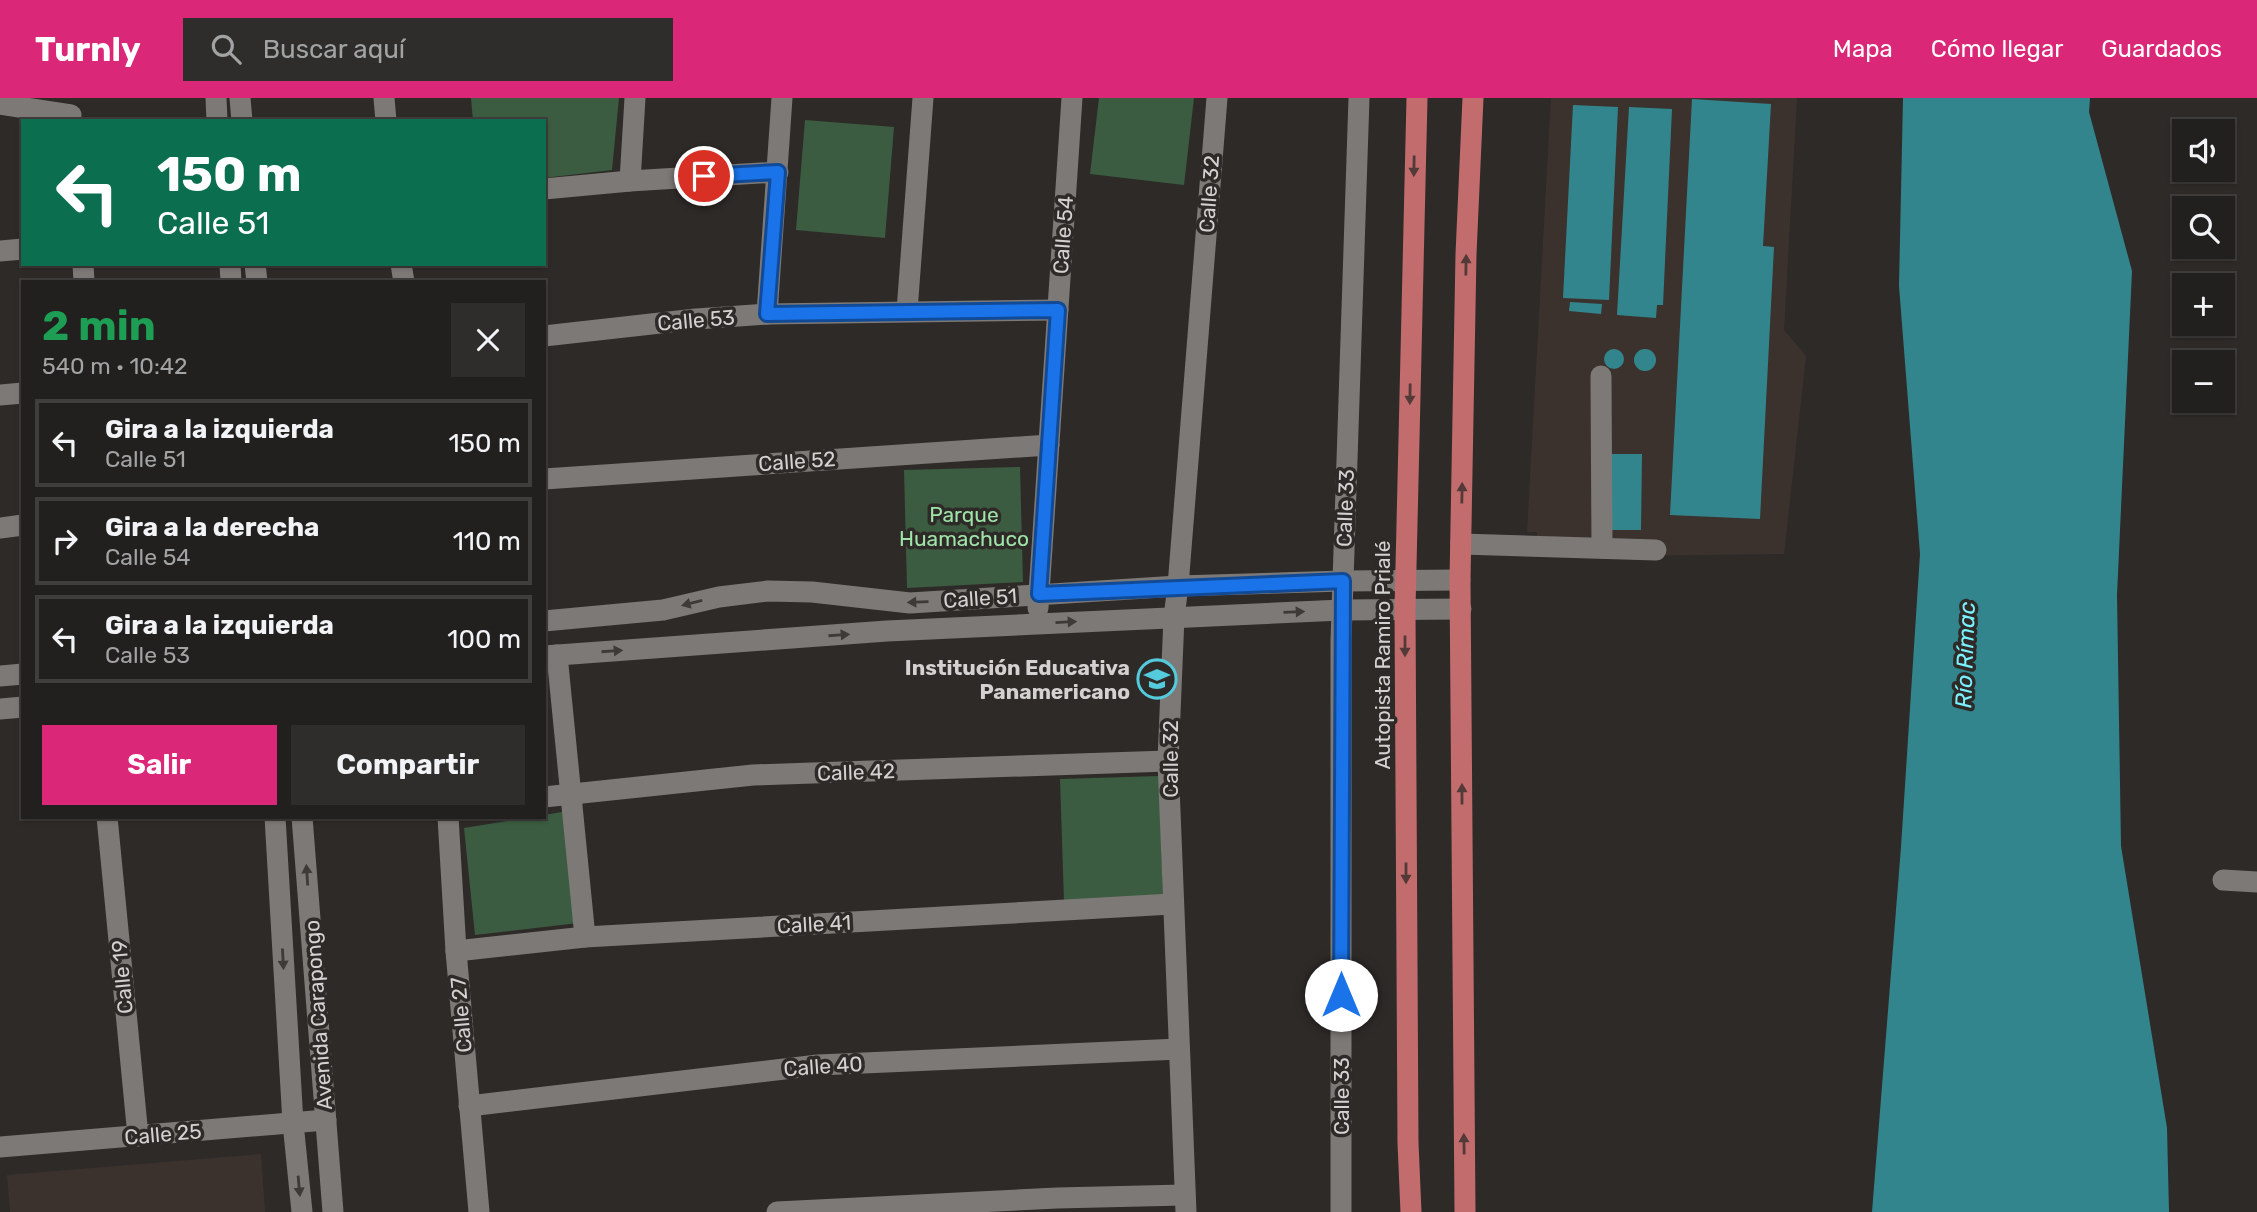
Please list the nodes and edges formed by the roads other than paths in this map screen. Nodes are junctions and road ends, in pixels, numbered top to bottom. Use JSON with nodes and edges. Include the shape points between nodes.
{"nodes":[{"id":1,"x":215,"y":98,"type":"edge"},
{"id":2,"x":240,"y":98,"type":"edge"},
{"id":3,"x":384,"y":98,"type":"edge"},
{"id":4,"x":635,"y":98,"type":"edge"},
{"id":5,"x":782,"y":98,"type":"edge"},
{"id":6,"x":923,"y":98,"type":"edge"},
{"id":7,"x":1072,"y":98,"type":"edge"},
{"id":8,"x":1217,"y":98,"type":"edge"},
{"id":9,"x":1359,"y":98,"type":"edge"},
{"id":10,"x":1417,"y":98,"type":"edge"},
{"id":11,"x":1473,"y":98,"type":"edge"},
{"id":12,"x":0,"y":104,"type":"edge"},
{"id":13,"x":71,"y":111,"type":"edge"},
{"id":14,"x":217,"y":119,"type":"edge"},
{"id":15,"x":243,"y":119,"type":"edge"},
{"id":16,"x":386,"y":119,"type":"edge"},
{"id":17,"x":778,"y":172,"type":"junction"},
{"id":18,"x":630,"y":181,"type":"junction"},
{"id":19,"x":546,"y":190,"type":"edge"},
{"id":20,"x":21,"y":249,"type":"edge"},
{"id":21,"x":0,"y":251,"type":"edge"},
{"id":22,"x":1058,"y":310,"type":"junction"},
{"id":23,"x":907,"y":311,"type":"junction"},
{"id":24,"x":767,"y":314,"type":"junction"},
{"id":25,"x":546,"y":336,"type":"edge"},
{"id":26,"x":1601,"y":376,"type":"dead end"},
{"id":27,"x":21,"y":393,"type":"edge"},
{"id":28,"x":0,"y":395,"type":"edge"},
{"id":29,"x":1049,"y":445,"type":"junction"},
{"id":30,"x":546,"y":479,"type":"edge"},
{"id":31,"x":21,"y":526,"type":"edge"},
{"id":32,"x":0,"y":528,"type":"edge"},
{"id":33,"x":1461,"y":544,"type":"junction"},
{"id":34,"x":1602,"y":548,"type":"junction"},
{"id":35,"x":1656,"y":550,"type":"dead end"},
{"id":36,"x":1406,"y":580,"type":"junction"},
{"id":37,"x":1460,"y":580,"type":"junction"},
{"id":38,"x":1343,"y":581,"type":"junction"},
{"id":39,"x":1178,"y":586,"type":"junction"},
{"id":40,"x":1039,"y":594,"type":"junction"},
{"id":41,"x":1405,"y":609,"type":"junction"},
{"id":42,"x":1461,"y":609,"type":"junction"},
{"id":43,"x":1342,"y":610,"type":"junction"},
{"id":44,"x":1174,"y":617,"type":"junction"},
{"id":45,"x":546,"y":621,"type":"edge"},
{"id":46,"x":1037,"y":624,"type":"junction"},
{"id":47,"x":551,"y":655,"type":"edge"},
{"id":48,"x":21,"y":674,"type":"edge"},
{"id":49,"x":0,"y":676,"type":"edge"},
{"id":50,"x":21,"y":707,"type":"edge"},
{"id":51,"x":0,"y":709,"type":"edge"},
{"id":52,"x":1168,"y":761,"type":"junction"},
{"id":53,"x":571,"y":796,"type":"junction"},
{"id":54,"x":546,"y":797,"type":"edge"},
{"id":55,"x":107,"y":819,"type":"edge"},
{"id":56,"x":275,"y":819,"type":"edge"},
{"id":57,"x":309,"y":819,"type":"edge"},
{"id":58,"x":448,"y":819,"type":"edge"},
{"id":59,"x":2223,"y":880,"type":"dead end"},
{"id":60,"x":2257,"y":882,"type":"edge"},
{"id":61,"x":1172,"y":904,"type":"junction"},
{"id":62,"x":585,"y":937,"type":"junction"},
{"id":63,"x":456,"y":951,"type":"junction"},
{"id":64,"x":1179,"y":1049,"type":"junction"},
{"id":65,"x":469,"y":1106,"type":"junction"},
{"id":66,"x":326,"y":1120,"type":"junction"},
{"id":67,"x":293,"y":1123,"type":"junction"},
{"id":68,"x":138,"y":1136,"type":"junction"},
{"id":69,"x":0,"y":1147,"type":"edge"},
{"id":70,"x":1185,"y":1203,"type":"edge"},
{"id":71,"x":1057,"y":1205,"type":"edge"},
{"id":72,"x":916,"y":1208,"type":"edge"},
{"id":73,"x":302,"y":1212,"type":"edge"},
{"id":74,"x":333,"y":1212,"type":"edge"},
{"id":75,"x":479,"y":1212,"type":"edge"},
{"id":76,"x":777,"y":1212,"type":"edge"},
{"id":77,"x":1341,"y":1212,"type":"edge"},
{"id":78,"x":1411,"y":1212,"type":"edge"},
{"id":79,"x":1465,"y":1212,"type":"edge"}],
"edges":[{"from":1,"to":14,"type":"street"},
{"from":2,"to":15,"type":"street"},
{"from":3,"to":16,"type":"street"},
{"from":4,"to":18,"type":"street"},
{"from":5,"to":17,"type":"street"},
{"from":6,"to":23,"type":"street"},
{"from":7,"to":22,"type":"street","name":"Calle 54"},
{"from":8,"to":39,"type":"street","name":"Calle 32"},
{"from":9,"to":38,"type":"street","name":"Calle 33"},
{"from":10,"to":36,"type":"highway","name":"Autopista Ramiro Prialé","one_way":true},
{"from":33,"to":11,"type":"highway","one_way":true},
{"from":12,"to":13,"type":"street"},
{"from":17,"to":18,"type":"street"},
{"from":17,"to":24,"type":"street"},
{"from":18,"to":19,"type":"street"},
{"from":20,"to":21,"type":"street"},
{"from":22,"to":23,"type":"street","name":"Calle 53"},
{"from":22,"to":29,"type":"street","name":"Calle 54"},
{"from":23,"to":24,"type":"street","name":"Calle 53"},
{"from":24,"to":25,"type":"street","name":"Calle 53"},
{"from":26,"to":34,"type":"street"},
{"from":27,"to":28,"type":"street"},
{"from":29,"to":30,"type":"street","name":"Calle 52"},
{"from":29,"to":40,"type":"street","name":"Calle 54"},
{"from":31,"to":32,"type":"street"},
{"from":33,"to":34,"type":"street"},
{"from":33,"to":37,"type":"highway"},
{"from":34,"to":35,"type":"street"},
{"from":36,"to":37,"type":"street","name":"Calle 51"},
{"from":36,"to":38,"type":"street","name":"Calle 51"},
{"from":36,"to":41,"type":"highway","name":"Autopista Ramiro Prialé"},
{"from":37,"to":42,"type":"highway"},
{"from":38,"to":39,"type":"street","name":"Calle 51"},
{"from":38,"to":43,"type":"street","name":"Calle 33"},
{"from":39,"to":40,"type":"street","name":"Calle 51"},
{"from":39,"to":44,"type":"street","name":"Calle 32"},
{"from":40,"to":45,"type":"street","name":"Calle 51","one_way":true,"via":[[910,603],[768,591],[663,610]]},
{"from":40,"to":46,"type":"street","name":"Calle 54"},
{"from":41,"to":42,"type":"street","name":"Calle 51"},
{"from":41,"to":43,"type":"street","name":"Calle 51"},
{"from":41,"to":78,"type":"highway","name":"Autopista Ramiro Prialé","one_way":true},
{"from":79,"to":42,"type":"highway","one_way":true},
{"from":44,"to":43,"type":"street","name":"Calle 51","one_way":true},
{"from":43,"to":77,"type":"street","name":"Calle 33"},
{"from":46,"to":44,"type":"street","name":"Calle 51","one_way":true},
{"from":44,"to":52,"type":"street","name":"Calle 32"},
{"from":47,"to":46,"type":"street","name":"Calle 51","one_way":true},
{"from":47,"to":53,"type":"street"},
{"from":48,"to":49,"type":"street"},
{"from":50,"to":51,"type":"street"},
{"from":52,"to":53,"type":"street","name":"Calle 42","via":[[753,775]]},
{"from":52,"to":61,"type":"street","name":"Calle 32"},
{"from":53,"to":54,"type":"street","name":"Calle 42"},
{"from":53,"to":62,"type":"street"},
{"from":55,"to":68,"type":"street","name":"Calle 19"},
{"from":56,"to":67,"type":"street","name":"Avenida Carapongo","one_way":true},
{"from":66,"to":57,"type":"street","name":"Avenida Carapongo","one_way":true},
{"from":58,"to":63,"type":"street","name":"Calle 27"},
{"from":59,"to":60,"type":"street"},
{"from":61,"to":62,"type":"street","name":"Calle 41"},
{"from":61,"to":64,"type":"street","name":"Calle 32"},
{"from":62,"to":63,"type":"street","name":"Calle 41"},
{"from":63,"to":65,"type":"street","name":"Calle 27"},
{"from":64,"to":65,"type":"street","name":"Calle 40","via":[[818,1065]]},
{"from":64,"to":70,"type":"street","name":"Calle 32"},
{"from":65,"to":75,"type":"street","name":"Calle 27"},
{"from":66,"to":67,"type":"street","name":"Calle 25"},
{"from":66,"to":74,"type":"street","name":"Avenida Carapongo"},
{"from":67,"to":68,"type":"street","name":"Calle 25"},
{"from":67,"to":73,"type":"street","name":"Avenida Carapongo","one_way":true},
{"from":68,"to":69,"type":"street","name":"Calle 25"},
{"from":70,"to":71,"type":"street"},
{"from":71,"to":72,"type":"street"},
{"from":72,"to":76,"type":"street"}]}
